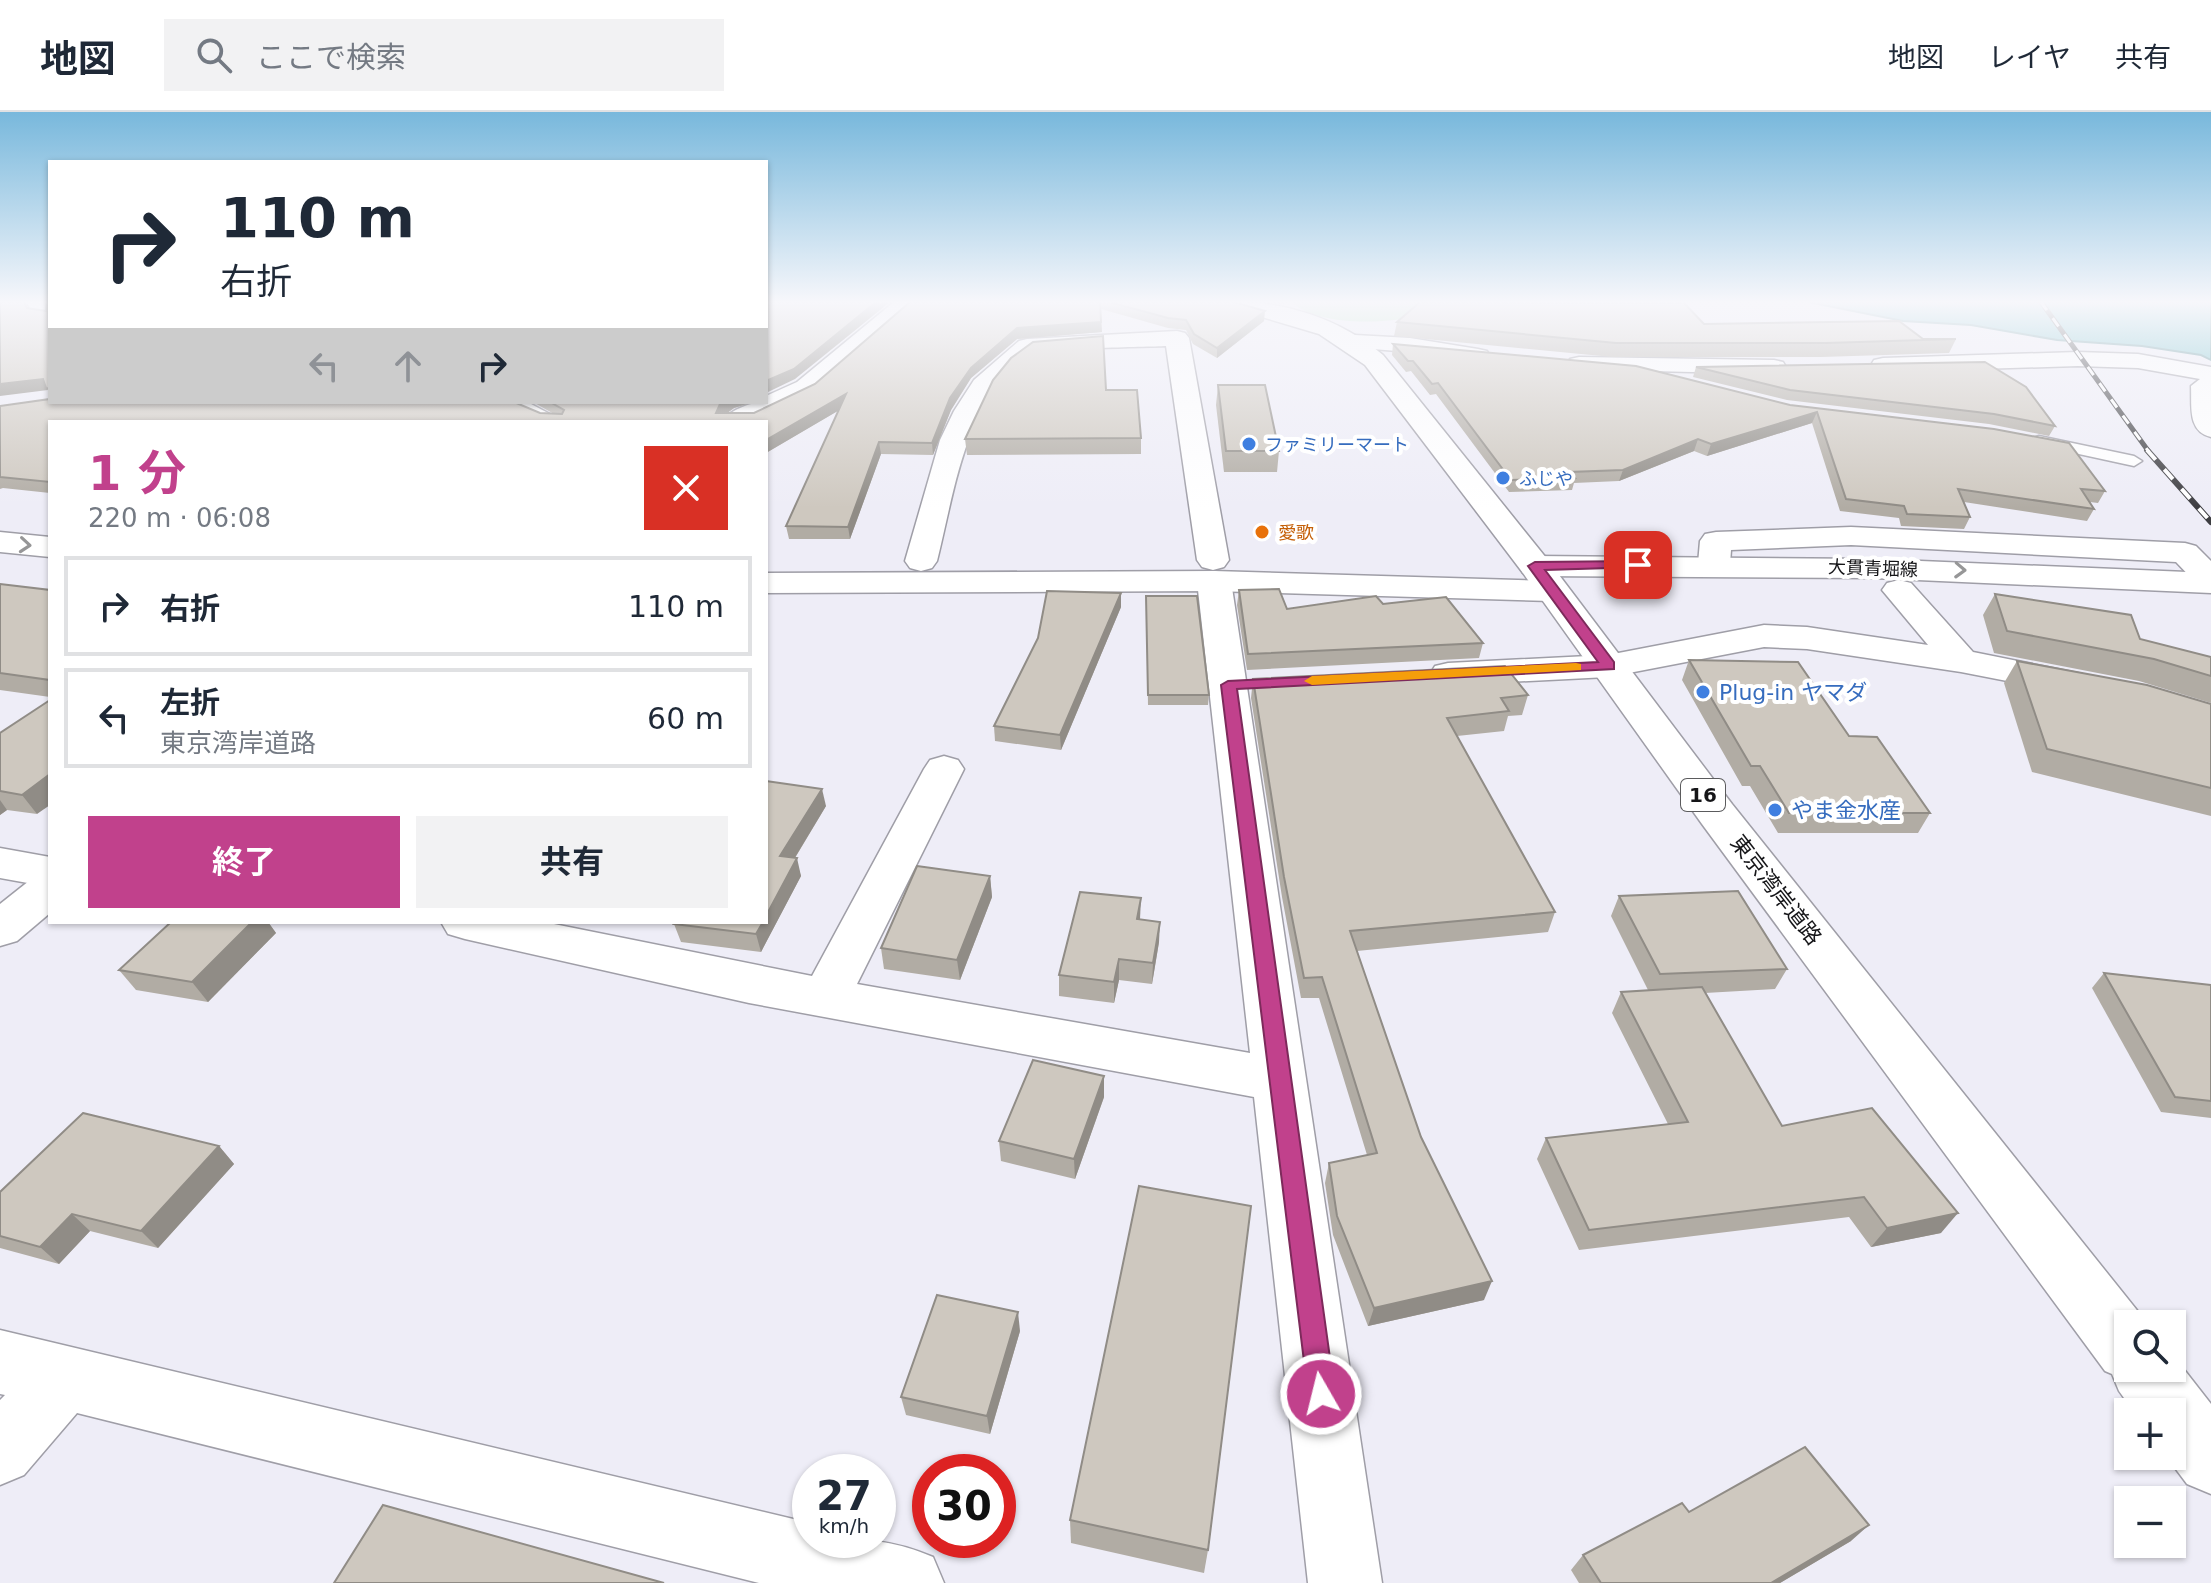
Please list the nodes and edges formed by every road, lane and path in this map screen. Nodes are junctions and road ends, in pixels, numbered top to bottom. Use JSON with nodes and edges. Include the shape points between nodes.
{"nodes":[{"id":1,"x":825,"y":371,"type":"edge"},
{"id":2,"x":999,"y":371,"type":"edge"},
{"id":3,"x":1182,"y":371,"type":"edge"},
{"id":4,"x":1381,"y":371,"type":"edge"},
{"id":5,"x":1636,"y":371,"type":"edge"},
{"id":6,"x":1681,"y":383,"type":"edge"},
{"id":7,"x":2211,"y":385,"type":"edge"},
{"id":8,"x":512,"y":404,"type":"edge"},
{"id":9,"x":553,"y":420,"type":"edge"},
{"id":10,"x":738,"y":420,"type":"edge"},
{"id":11,"x":2211,"y":429,"type":"edge"},
{"id":12,"x":2018,"y":437,"type":"edge"},
{"id":13,"x":2134,"y":461,"type":"dead end"},
{"id":14,"x":0,"y":542,"type":"edge"},
{"id":15,"x":48,"y":547,"type":"edge"},
{"id":16,"x":768,"y":561,"type":"edge"},
{"id":17,"x":921,"y":561,"type":"junction"},
{"id":18,"x":1714,"y":564,"type":"junction"},
{"id":19,"x":0,"y":568,"type":"edge"},
{"id":20,"x":48,"y":571,"type":"edge"},
{"id":21,"x":1214,"y":571,"type":"junction"},
{"id":22,"x":1543,"y":578,"type":"junction"},
{"id":23,"x":2211,"y":581,"type":"edge"},
{"id":24,"x":768,"y":583,"type":"edge"},
{"id":25,"x":1899,"y":590,"type":"junction"},
{"id":26,"x":2211,"y":606,"type":"edge"},
{"id":27,"x":1961,"y":661,"type":"junction"},
{"id":28,"x":1608,"y":666,"type":"junction"},
{"id":29,"x":1414,"y":676,"type":"edge"},
{"id":30,"x":2109,"y":690,"type":"edge"},
{"id":31,"x":944,"y":769,"type":"dead end"},
{"id":32,"x":0,"y":863,"type":"edge"},
{"id":33,"x":48,"y":872,"type":"edge"},
{"id":34,"x":48,"y":890,"type":"edge"},
{"id":35,"x":474,"y":924,"type":"edge"},
{"id":36,"x":0,"y":929,"type":"edge"},
{"id":37,"x":825,"y":998,"type":"junction"},
{"id":38,"x":1281,"y":1080,"type":"junction"},
{"id":39,"x":2114,"y":1331,"type":"edge"},
{"id":40,"x":0,"y":1362,"type":"edge"},
{"id":41,"x":64,"y":1378,"type":"junction"},
{"id":42,"x":2152,"y":1382,"type":"edge"},
{"id":43,"x":0,"y":1451,"type":"edge"},
{"id":44,"x":2211,"y":1460,"type":"edge"},
{"id":45,"x":907,"y":1583,"type":"edge"},
{"id":46,"x":1345,"y":1583,"type":"edge"}],
"edges":[{"from":1,"to":10,"type":"main road","via":[[806,387]]},
{"from":2,"to":17,"type":"main road","via":[[983,385],[954,440]]},
{"from":3,"to":21,"type":"main road"},
{"from":4,"to":22,"type":"main road","name":"東京湾岸道路","number":"16"},
{"from":5,"to":6,"type":"lane"},
{"from":7,"to":11,"type":"main road","via":[[2204,386]]},
{"from":8,"to":9,"type":"lane"},
{"from":12,"to":13,"type":"lane"},
{"from":14,"to":15,"type":"main road","one_way":true},
{"from":16,"to":17,"type":"main road"},
{"from":17,"to":21,"type":"main road"},
{"from":18,"to":22,"type":"main road","name":"大貫青堀線"},
{"from":18,"to":23,"type":"main road","name":"大貫青堀線","one_way":true},
{"from":18,"to":23,"type":"main road","via":[[1716,541],[1851,536],[2185,553]]},
{"from":19,"to":20,"type":"main road"},
{"from":21,"to":22,"type":"main road"},
{"from":21,"to":24,"type":"main road"},
{"from":21,"to":38,"type":"main road","via":[[1244,684]]},
{"from":22,"to":25,"type":"main road","name":"大貫青堀線"},
{"from":22,"to":28,"type":"main road","name":"東京湾岸道路","number":"16"},
{"from":25,"to":26,"type":"main road","name":"大貫青堀線"},
{"from":25,"to":27,"type":"main road"},
{"from":27,"to":28,"type":"main road","via":[[1764,636]]},
{"from":27,"to":30,"type":"main road"},
{"from":28,"to":29,"type":"main road"},
{"from":28,"to":39,"type":"main road","name":"東京湾岸道路","number":"16"},
{"from":31,"to":37,"type":"main road"},
{"from":32,"to":33,"type":"main road"},
{"from":34,"to":36,"type":"main road"},
{"from":35,"to":37,"type":"main road"},
{"from":37,"to":38,"type":"main road"},
{"from":38,"to":46,"type":"main road"},
{"from":40,"to":41,"type":"main road"},
{"from":41,"to":43,"type":"main road"},
{"from":41,"to":45,"type":"main road"},
{"from":42,"to":44,"type":"main road"}]}
